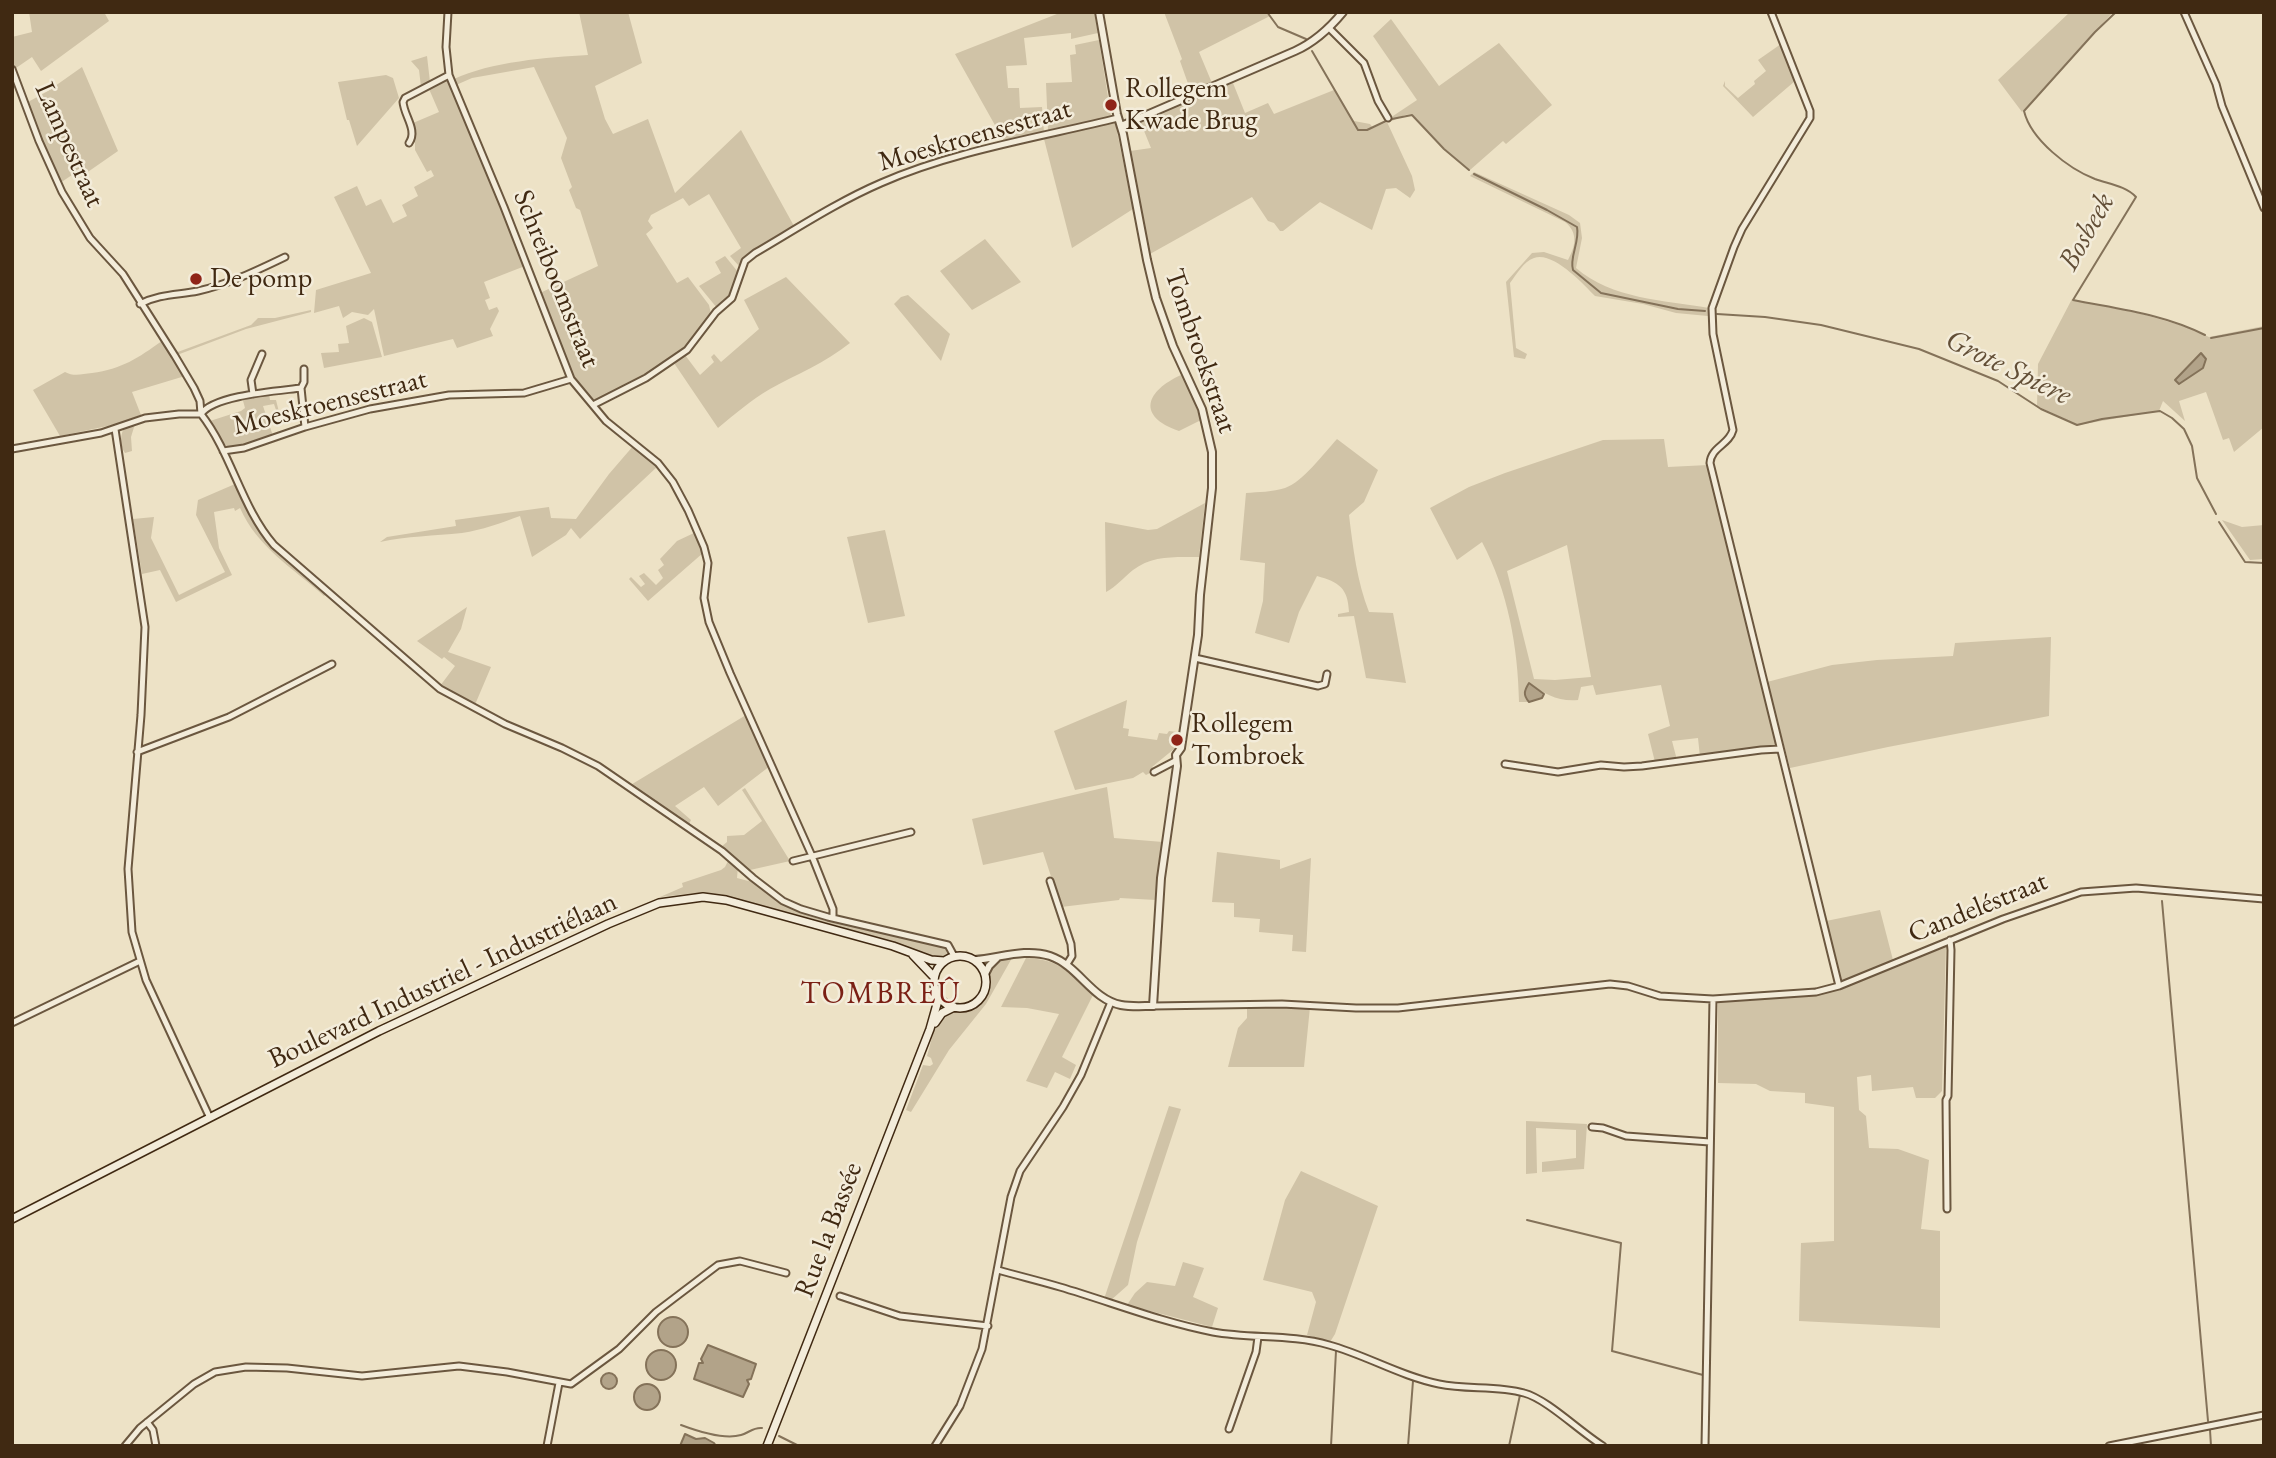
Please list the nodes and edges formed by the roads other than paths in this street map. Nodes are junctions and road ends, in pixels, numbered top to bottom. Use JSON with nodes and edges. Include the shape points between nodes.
{"nodes":[{"id":1,"x":448,"y":12,"type":"edge"},
{"id":2,"x":1099,"y":12,"type":"edge"},
{"id":3,"x":1343,"y":12,"type":"edge"},
{"id":4,"x":1771,"y":12,"type":"edge"},
{"id":5,"x":2184,"y":12,"type":"edge"},
{"id":6,"x":1329,"y":28,"type":"junction"},
{"id":7,"x":13,"y":73,"type":"edge"},
{"id":8,"x":449,"y":75,"type":"junction"},
{"id":9,"x":1388,"y":118,"type":"dead end"},
{"id":10,"x":1120,"y":122,"type":"junction"},
{"id":11,"x":409,"y":143,"type":"dead end"},
{"id":12,"x":2264,"y":208,"type":"edge"},
{"id":13,"x":285,"y":257,"type":"dead end"},
{"id":14,"x":140,"y":304,"type":"junction"},
{"id":15,"x":262,"y":354,"type":"dead end"},
{"id":16,"x":304,"y":369,"type":"dead end"},
{"id":17,"x":571,"y":379,"type":"junction"},
{"id":18,"x":301,"y":388,"type":"junction"},
{"id":19,"x":253,"y":394,"type":"junction"},
{"id":20,"x":593,"y":405,"type":"junction"},
{"id":21,"x":201,"y":414,"type":"junction"},
{"id":22,"x":305,"y":427,"type":"junction"},
{"id":23,"x":115,"y":429,"type":"junction"},
{"id":24,"x":12,"y":449,"type":"edge"},
{"id":25,"x":223,"y":451,"type":"junction"},
{"id":26,"x":1198,"y":623,"type":"junction"},
{"id":27,"x":1195,"y":658,"type":"junction"},
{"id":28,"x":332,"y":664,"type":"dead end"},
{"id":29,"x":1192,"y":667,"type":"junction"},
{"id":30,"x":1327,"y":674,"type":"dead end"},
{"id":31,"x":1780,"y":749,"type":"junction"},
{"id":32,"x":137,"y":752,"type":"junction"},
{"id":33,"x":1175,"y":761,"type":"junction"},
{"id":34,"x":1505,"y":764,"type":"dead end"},
{"id":35,"x":1154,"y":772,"type":"dead end"},
{"id":36,"x":911,"y":832,"type":"dead end"},
{"id":37,"x":812,"y":856,"type":"junction"},
{"id":38,"x":793,"y":862,"type":"dead end"},
{"id":39,"x":1050,"y":881,"type":"dead end"},
{"id":40,"x":2264,"y":898,"type":"edge"},
{"id":41,"x":833,"y":918,"type":"junction"},
{"id":42,"x":1950,"y":940,"type":"junction"},
{"id":43,"x":912,"y":955,"type":"junction"},
{"id":44,"x":1001,"y":955,"type":"junction"},
{"id":45,"x":954,"y":956,"type":"junction"},
{"id":46,"x":975,"y":960,"type":"junction"},
{"id":47,"x":140,"y":961,"type":"junction"},
{"id":48,"x":944,"y":961,"type":"junction"},
{"id":49,"x":1067,"y":964,"type":"junction"},
{"id":50,"x":985,"y":974,"type":"junction"},
{"id":51,"x":934,"y":977,"type":"junction"},
{"id":52,"x":1839,"y":986,"type":"junction"},
{"id":53,"x":939,"y":997,"type":"junction"},
{"id":54,"x":1713,"y":999,"type":"junction"},
{"id":55,"x":1111,"y":1002,"type":"junction"},
{"id":56,"x":1153,"y":1006,"type":"junction"},
{"id":57,"x":954,"y":1007,"type":"junction"},
{"id":58,"x":12,"y":1023,"type":"edge"},
{"id":59,"x":930,"y":1029,"type":"junction"},
{"id":60,"x":209,"y":1116,"type":"junction"},
{"id":61,"x":1592,"y":1127,"type":"dead end"},
{"id":62,"x":1710,"y":1142,"type":"junction"},
{"id":63,"x":1947,"y":1209,"type":"dead end"},
{"id":64,"x":12,"y":1219,"type":"edge"},
{"id":65,"x":998,"y":1270,"type":"junction"},
{"id":66,"x":786,"y":1273,"type":"dead end"},
{"id":67,"x":840,"y":1296,"type":"dead end"},
{"id":68,"x":988,"y":1326,"type":"junction"},
{"id":69,"x":1258,"y":1337,"type":"junction"},
{"id":70,"x":559,"y":1383,"type":"junction"},
{"id":71,"x":2264,"y":1415,"type":"edge"},
{"id":72,"x":147,"y":1422,"type":"junction"},
{"id":73,"x":1229,"y":1429,"type":"dead end"},
{"id":74,"x":125,"y":1446,"type":"edge"},
{"id":75,"x":156,"y":1446,"type":"edge"},
{"id":76,"x":547,"y":1446,"type":"edge"},
{"id":77,"x":767,"y":1446,"type":"edge"},
{"id":78,"x":935,"y":1446,"type":"edge"},
{"id":79,"x":1603,"y":1446,"type":"edge"},
{"id":80,"x":1705,"y":1446,"type":"edge"},
{"id":81,"x":2109,"y":1446,"type":"edge"}],
"edges":[{"from":1,"to":8,"type":"street","name":"Schreiboomstraat"},
{"from":2,"to":10,"type":"street","name":"Tombroekstraat"},
{"from":3,"to":6,"type":"street"},
{"from":4,"to":31,"type":"street","via":[[1810,118],[1742,229],[1715,296],[1713,334],[1733,430],[1710,463]]},
{"from":5,"to":12,"type":"street"},
{"from":6,"to":9,"type":"street","via":[[1364,63]]},
{"from":6,"to":10,"type":"street","via":[[1307,46]]},
{"from":7,"to":14,"type":"street","name":"Lampestraat","via":[[62,192]]},
{"from":8,"to":11,"type":"street","via":[[402,102],[413,131]]},
{"from":8,"to":17,"type":"street","name":"Schreiboomstraat"},
{"from":10,"to":20,"type":"street","name":"Moeskroensestraat","via":[[953,158],[855,195],[755,253],[746,261],[732,298],[687,351]]},
{"from":10,"to":26,"type":"street","name":"Tombroekstraat","via":[[1156,298],[1210,439],[1213,479]]},
{"from":13,"to":14,"type":"street","via":[[236,280]]},
{"from":14,"to":21,"type":"street","name":"Lampestraat","via":[[194,388]]},
{"from":15,"to":19,"type":"street","via":[[251,380]]},
{"from":16,"to":18,"type":"street"},
{"from":17,"to":20,"type":"street","name":"Schreiboomstraat"},
{"from":17,"to":22,"type":"street","name":"Moeskroensestraat","via":[[514,394],[422,399]]},
{"from":18,"to":19,"type":"street"},
{"from":18,"to":22,"type":"street"},
{"from":19,"to":21,"type":"street"},
{"from":20,"to":37,"type":"street","name":"Schreiboomstraat","via":[[613,428],[658,463],[688,510],[708,563],[704,598],[709,622]]},
{"from":21,"to":23,"type":"street","via":[[145,418]]},
{"from":21,"to":25,"type":"street","name":"Lampestraat"},
{"from":22,"to":25,"type":"street","name":"Moeskroensestraat"},
{"from":23,"to":24,"type":"street"},
{"from":23,"to":32,"type":"street","via":[[144,611]]},
{"from":25,"to":41,"type":"street","name":"Lampestraat","via":[[255,520],[274,545],[424,677],[474,708],[598,766],[722,851],[783,901]]},
{"from":26,"to":27,"type":"street","name":"Tombroekstraat"},
{"from":26,"to":29,"type":"street","name":"Tombroekstraat"},
{"from":27,"to":29,"type":"street","name":"Tombroekstraat"},
{"from":27,"to":30,"type":"street","via":[[1318,686],[1325,684]]},
{"from":28,"to":32,"type":"street","via":[[229,717]]},
{"from":29,"to":33,"type":"street","name":"Tombroekstraat","via":[[1181,748]]},
{"from":31,"to":34,"type":"street","via":[[1558,772]]},
{"from":31,"to":52,"type":"street"},
{"from":32,"to":47,"type":"street","via":[[128,896]]},
{"from":33,"to":35,"type":"street"},
{"from":33,"to":56,"type":"street","name":"Tombroekstraat"},
{"from":36,"to":37,"type":"street"},
{"from":37,"to":38,"type":"street"},
{"from":37,"to":41,"type":"street","name":"Schreiboomstraat"},
{"from":39,"to":49,"type":"street","via":[[1071,944]]},
{"from":40,"to":42,"type":"street","name":"Candeléstraat","via":[[2136,888],[2096,890],[2055,899]]},
{"from":41,"to":45,"type":"street","name":"Lampestraat","via":[[950,947]]},
{"from":42,"to":52,"type":"street","name":"Candeléstraat"},
{"from":42,"to":63,"type":"street"},
{"from":43,"to":48,"type":"main road","name":"Boulevard Industriel - Industriélaan"},
{"from":43,"to":51,"type":"main road","name":"Boulevard Industriel - Industriélaan"},
{"from":43,"to":60,"type":"main road","name":"Boulevard Industriel - Industriélaan","via":[[726,900],[702,897],[659,903],[379,1031]]},
{"from":44,"to":46,"type":"street"},
{"from":44,"to":49,"type":"street","via":[[1046,955]]},
{"from":44,"to":50,"type":"street"},
{"from":45,"to":46,"type":"main road"},
{"from":45,"to":48,"type":"main road"},
{"from":46,"to":50,"type":"main road"},
{"from":47,"to":58,"type":"street"},
{"from":47,"to":60,"type":"street"},
{"from":48,"to":51,"type":"main road"},
{"from":49,"to":55,"type":"street"},
{"from":50,"to":57,"type":"main road","via":[[979,1000],[967,1007]]},
{"from":51,"to":53,"type":"main road"},
{"from":52,"to":54,"type":"street","name":"Candeléstraat","via":[[1816,992]]},
{"from":53,"to":57,"type":"main road"},
{"from":53,"to":59,"type":"main road","name":"Rue la Bassée"},
{"from":54,"to":56,"type":"street","name":"Candeléstraat","via":[[1660,996],[1610,984],[1375,1008],[1282,1003]]},
{"from":54,"to":62,"type":"street"},
{"from":55,"to":56,"type":"street"},
{"from":55,"to":65,"type":"street","via":[[1081,1075],[1020,1171]]},
{"from":57,"to":59,"type":"main road","name":"Rue la Bassée","via":[[942,1013]]},
{"from":59,"to":77,"type":"main road","name":"Rue la Bassée"},
{"from":60,"to":64,"type":"main road","name":"Boulevard Industriel - Industriélaan"},
{"from":61,"to":62,"type":"street","via":[[1626,1136]]},
{"from":62,"to":80,"type":"street"},
{"from":65,"to":68,"type":"street"},
{"from":65,"to":69,"type":"street","via":[[1189,1326]]},
{"from":66,"to":70,"type":"street","via":[[740,1261],[718,1265],[665,1304],[620,1349],[571,1384]]},
{"from":67,"to":68,"type":"street","via":[[900,1316]]},
{"from":68,"to":78,"type":"street","via":[[965,1397]]},
{"from":69,"to":73,"type":"street"},
{"from":69,"to":79,"type":"street","via":[[1331,1345],[1436,1384],[1525,1393]]},
{"from":70,"to":72,"type":"street","via":[[470,1367],[362,1376],[246,1367],[205,1377]]},
{"from":70,"to":76,"type":"street"},
{"from":71,"to":81,"type":"street"},
{"from":72,"to":74,"type":"street"},
{"from":72,"to":75,"type":"street"}]}
